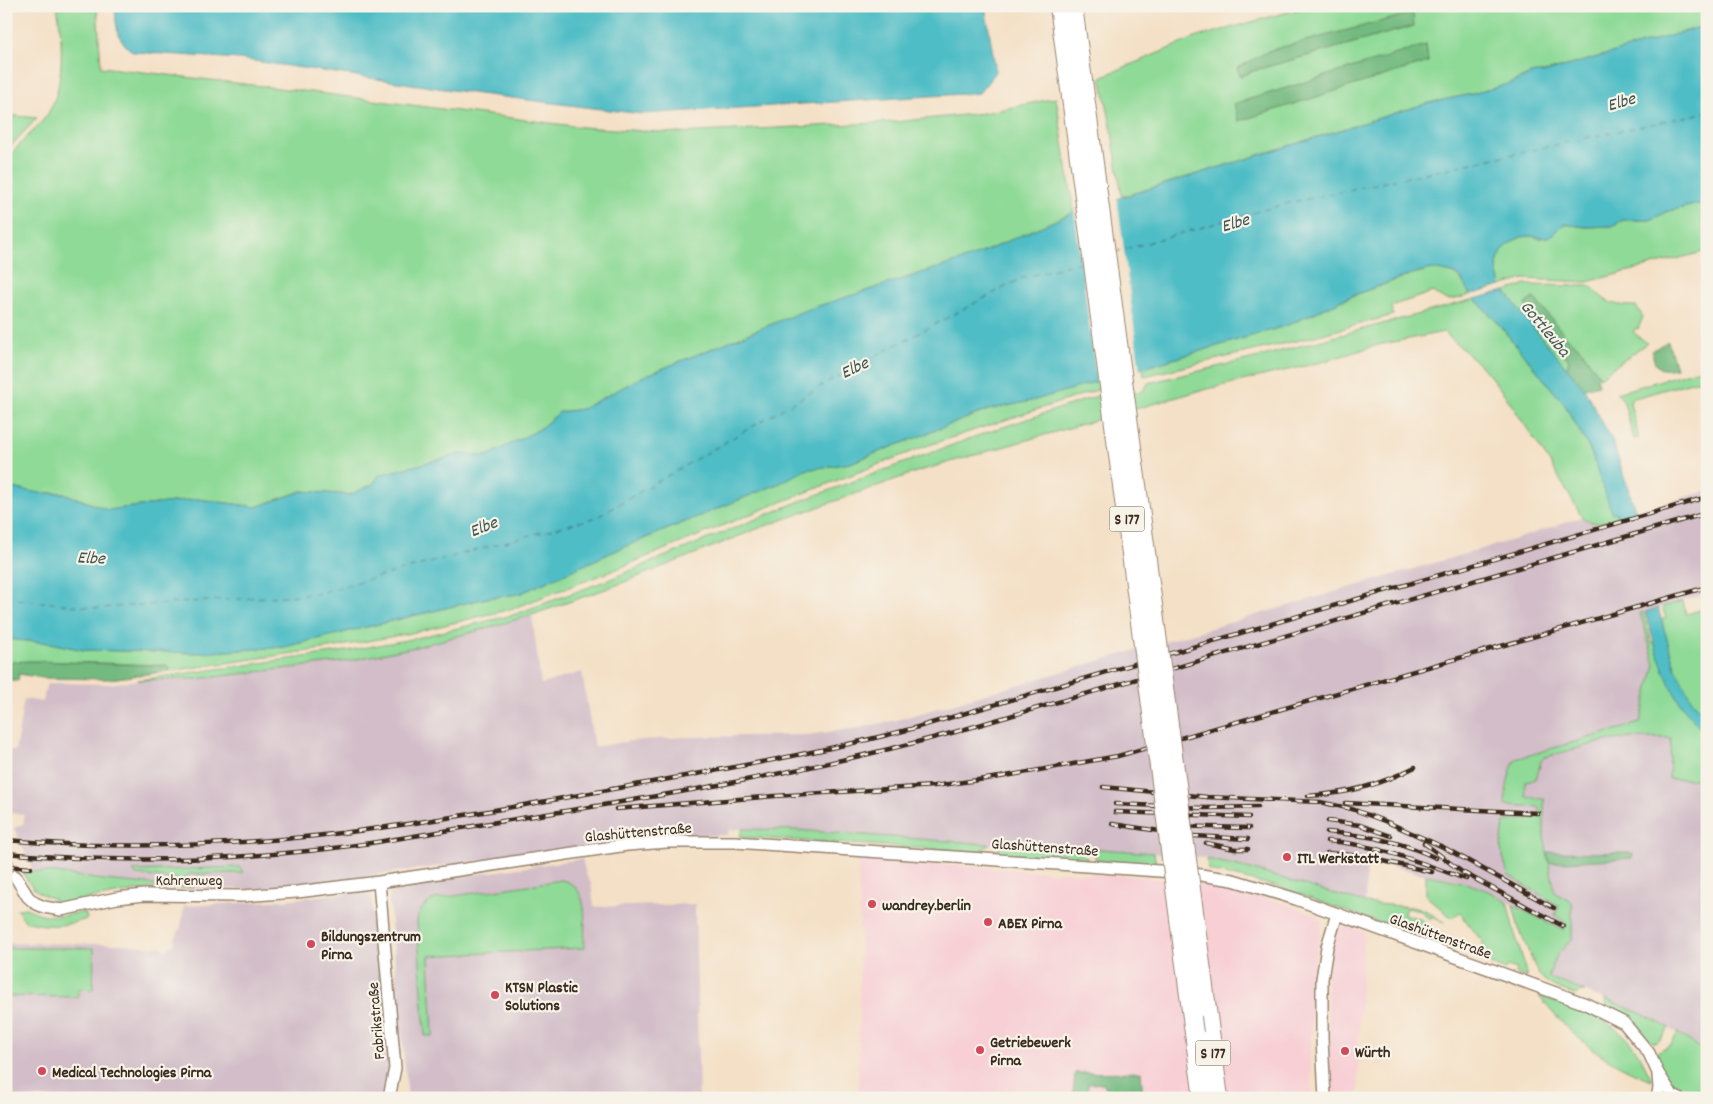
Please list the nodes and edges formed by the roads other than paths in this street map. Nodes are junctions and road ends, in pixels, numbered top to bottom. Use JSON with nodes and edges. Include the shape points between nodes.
{"nodes":[{"id":1,"x":1059,"y":6,"type":"edge"},
{"id":2,"x":1073,"y":6,"type":"edge"},
{"id":3,"x":15,"y":876,"type":"tunnel mouth"},
{"id":4,"x":379,"y":882,"type":"junction"},
{"id":5,"x":1337,"y":914,"type":"junction"},
{"id":6,"x":1658,"y":1073,"type":"junction"},
{"id":7,"x":389,"y":1098,"type":"edge"},
{"id":8,"x":1203,"y":1098,"type":"edge"},
{"id":9,"x":1218,"y":1098,"type":"edge"},
{"id":10,"x":1325,"y":1098,"type":"edge"},
{"id":11,"x":1657,"y":1098,"type":"edge"},
{"id":12,"x":1678,"y":1098,"type":"edge"}],
"edges":[{"from":1,"to":8,"type":"highway","number":"S 177","bridge":true},
{"from":2,"to":9,"type":"highway","number":"S 177","bridge":true},
{"from":3,"to":4,"type":"street","name":"Kahrenweg","via":[[35,903],[61,910],[144,895],[269,894]]},
{"from":4,"to":5,"type":"street","name":"Glashüttenstraße","via":[[627,845],[735,842],[1188,872],[1264,888]]},
{"from":4,"to":7,"type":"street","name":"Fabrikstraße","via":[[395,1068]]},
{"from":5,"to":6,"type":"street","name":"Glashüttenstraße","via":[[1594,1008],[1624,1023],[1649,1053]]},
{"from":5,"to":10,"type":"street","via":[[1322,979]]},
{"from":6,"to":11,"type":"street","name":"Glashüttenstraße","via":[[1660,1088]]},
{"from":6,"to":12,"type":"street","name":"Glashüttenstraße","via":[[1673,1096]]}]}
